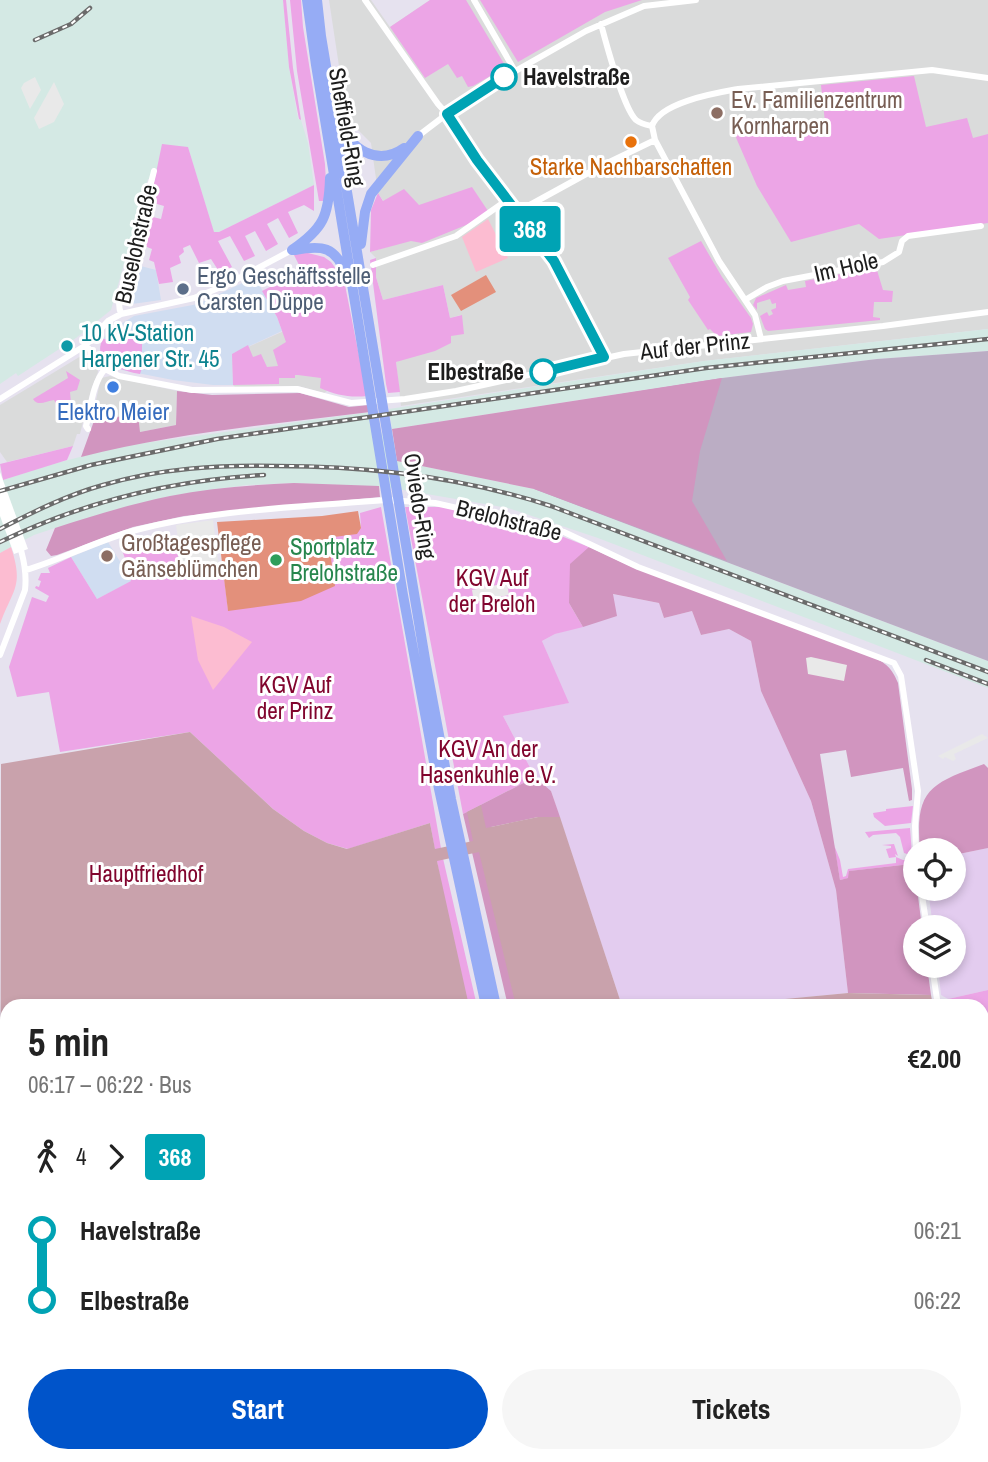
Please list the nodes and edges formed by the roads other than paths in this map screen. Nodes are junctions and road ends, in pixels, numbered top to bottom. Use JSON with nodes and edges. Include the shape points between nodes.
{"nodes":[{"id":1,"x":307,"y":0,"type":"edge"},
{"id":2,"x":317,"y":0,"type":"edge"},
{"id":3,"x":365,"y":0,"type":"edge"},
{"id":4,"x":474,"y":0,"type":"edge"},
{"id":5,"x":696,"y":0,"type":"edge"},
{"id":6,"x":662,"y":2,"type":"edge"},
{"id":7,"x":601,"y":24,"type":"junction"},
{"id":8,"x":515,"y":71,"type":"junction"},
{"id":9,"x":988,"y":78,"type":"edge"},
{"id":10,"x":330,"y":92,"type":"junction"},
{"id":11,"x":447,"y":114,"type":"junction"},
{"id":12,"x":652,"y":126,"type":"junction"},
{"id":13,"x":418,"y":135,"type":"junction"},
{"id":14,"x":656,"y":140,"type":"junction"},
{"id":15,"x":330,"y":151,"type":"junction"},
{"id":16,"x":154,"y":171,"type":"dead end"},
{"id":17,"x":507,"y":200,"type":"junction"},
{"id":18,"x":517,"y":212,"type":"junction"},
{"id":19,"x":981,"y":226,"type":"dead end"},
{"id":20,"x":292,"y":250,"type":"junction"},
{"id":21,"x":354,"y":259,"type":"junction"},
{"id":22,"x":373,"y":265,"type":"dead end"},
{"id":23,"x":745,"y":300,"type":"junction"},
{"id":24,"x":357,"y":306,"type":"junction"},
{"id":25,"x":988,"y":312,"type":"edge"},
{"id":26,"x":121,"y":314,"type":"junction"},
{"id":27,"x":761,"y":339,"type":"junction"},
{"id":28,"x":86,"y":345,"type":"junction"},
{"id":29,"x":604,"y":357,"type":"junction"},
{"id":30,"x":105,"y":369,"type":"junction"},
{"id":31,"x":375,"y":390,"type":"junction"},
{"id":32,"x":0,"y":399,"type":"edge"},
{"id":33,"x":88,"y":429,"type":"dead end"},
{"id":34,"x":0,"y":494,"type":"edge"},
{"id":35,"x":395,"y":513,"type":"junction"},
{"id":36,"x":26,"y":570,"type":"junction"},
{"id":37,"x":0,"y":655,"type":"edge"},
{"id":38,"x":915,"y":838,"type":"edge"},
{"id":39,"x":934,"y":978,"type":"edge"},
{"id":40,"x":485,"y":999,"type":"edge"},
{"id":41,"x":495,"y":999,"type":"edge"},
{"id":42,"x":937,"y":999,"type":"edge"}],
"edges":[{"from":1,"to":15,"type":"highway","name":"Sheffield-Ring"},
{"from":2,"to":10,"type":"highway","name":"Sheffield-Ring"},
{"from":3,"to":11,"type":"street"},
{"from":4,"to":8,"type":"street"},
{"from":5,"to":6,"type":"street"},
{"from":6,"to":7,"type":"street"},
{"from":7,"to":8,"type":"street"},
{"from":7,"to":12,"type":"street","via":[[634,117]]},
{"from":8,"to":11,"type":"street"},
{"from":9,"to":12,"type":"street","via":[[932,70],[738,89],[672,108],[657,116]]},
{"from":10,"to":13,"type":"highway","via":[[344,132],[362,152],[392,154]]},
{"from":10,"to":21,"type":"highway","name":"Sheffield-Ring"},
{"from":11,"to":13,"type":"street"},
{"from":11,"to":17,"type":"street"},
{"from":12,"to":14,"type":"street"},
{"from":13,"to":21,"type":"highway","via":[[371,194]]},
{"from":14,"to":18,"type":"street"},
{"from":14,"to":23,"type":"street","via":[[713,250]]},
{"from":15,"to":20,"type":"highway","via":[[326,215],[315,232]]},
{"from":15,"to":21,"type":"highway","name":"Sheffield-Ring"},
{"from":16,"to":26,"type":"street","name":"Buselohstraße","via":[[120,293]]},
{"from":17,"to":18,"type":"street"},
{"from":17,"to":22,"type":"street","via":[[456,236]]},
{"from":18,"to":29,"type":"street","via":[[559,269]]},
{"from":19,"to":23,"type":"street","name":"Im Hole","via":[[908,236],[899,252],[883,262],[783,281]]},
{"from":20,"to":24,"type":"highway","via":[[324,248],[334,254]]},
{"from":20,"to":26,"type":"street","via":[[194,298]]},
{"from":21,"to":24,"type":"highway","name":"Oviedo-Ring"},
{"from":21,"to":31,"type":"highway","name":"Oviedo-Ring"},
{"from":23,"to":27,"type":"street"},
{"from":24,"to":31,"type":"highway","name":"Oviedo-Ring"},
{"from":25,"to":27,"type":"street","name":"Auf der Prinz"},
{"from":26,"to":28,"type":"street","name":"Buselohstraße"},
{"from":27,"to":29,"type":"street","name":"Auf der Prinz"},
{"from":28,"to":30,"type":"street"},
{"from":28,"to":32,"type":"street","name":"Buselohstraße"},
{"from":29,"to":30,"type":"street","name":"Auf der Prinz","via":[[456,391],[351,403],[297,389],[192,390],[119,376]]},
{"from":30,"to":33,"type":"street","via":[[98,377]]},
{"from":31,"to":35,"type":"highway","name":"Oviedo-Ring"},
{"from":34,"to":36,"type":"street"},
{"from":35,"to":40,"type":"highway","name":"Oviedo-Ring","via":[[435,765]]},
{"from":35,"to":41,"type":"highway","name":"Oviedo-Ring"},
{"from":36,"to":37,"type":"street","via":[[25,590]]},
{"from":36,"to":38,"type":"street","name":"Brelohstraße","via":[[109,538],[174,521],[358,502],[435,503],[564,532],[638,567],[894,663],[901,676],[918,791]]},
{"from":39,"to":42,"type":"street"}]}
